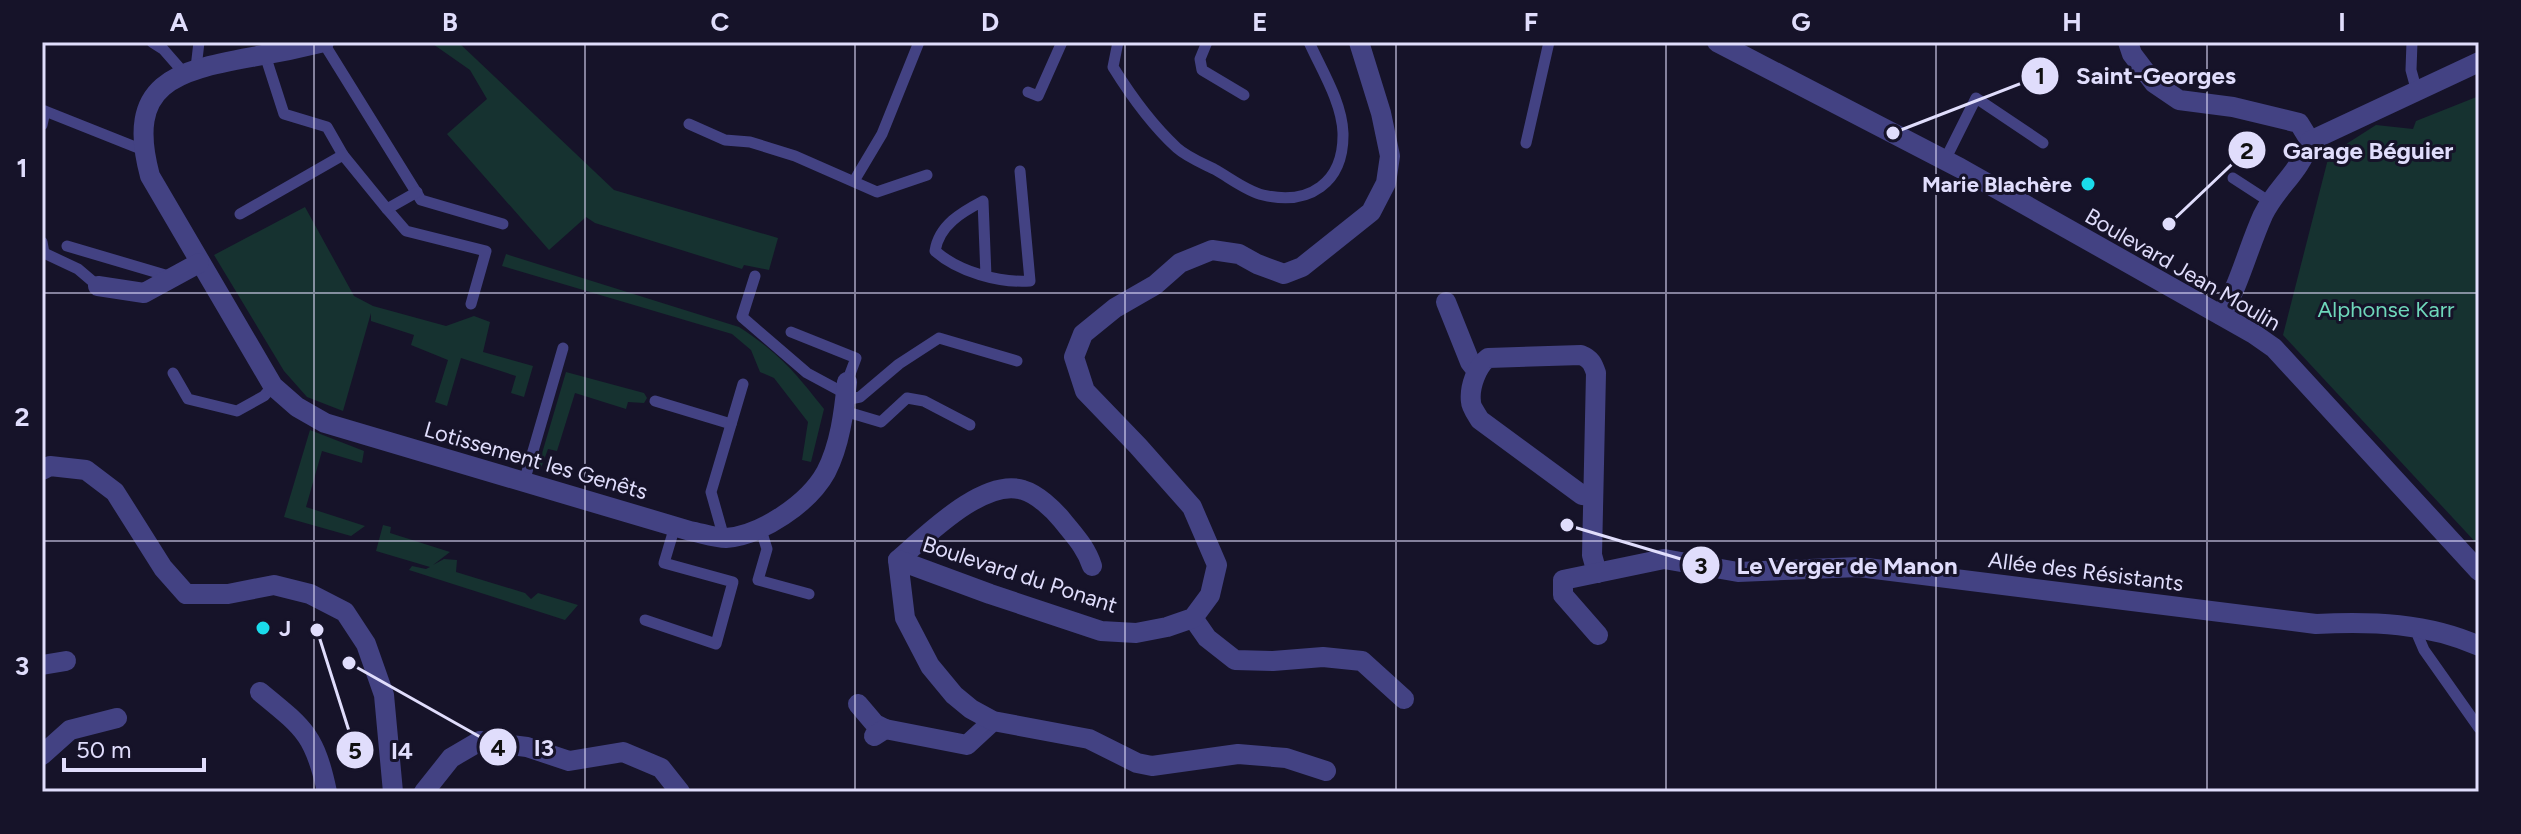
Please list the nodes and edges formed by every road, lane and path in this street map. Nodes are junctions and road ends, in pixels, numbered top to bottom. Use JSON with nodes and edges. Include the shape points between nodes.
{"nodes":[{"id":1,"x":152,"y":42,"type":"edge"},
{"id":2,"x":199,"y":42,"type":"edge"},
{"id":3,"x":324,"y":42,"type":"edge"},
{"id":4,"x":919,"y":42,"type":"edge"},
{"id":5,"x":1062,"y":42,"type":"edge"},
{"id":6,"x":1118,"y":42,"type":"edge"},
{"id":7,"x":1207,"y":42,"type":"edge"},
{"id":8,"x":1309,"y":42,"type":"edge"},
{"id":9,"x":1359,"y":42,"type":"edge"},
{"id":10,"x":1549,"y":42,"type":"edge"},
{"id":11,"x":1717,"y":42,"type":"edge"},
{"id":12,"x":2128,"y":42,"type":"edge"},
{"id":13,"x":2412,"y":42,"type":"edge"},
{"id":14,"x":265,"y":55,"type":"junction"},
{"id":15,"x":2479,"y":62,"type":"edge"},
{"id":16,"x":190,"y":70,"type":"junction"},
{"id":17,"x":1028,"y":92,"type":"dead end"},
{"id":18,"x":2417,"y":92,"type":"junction"},
{"id":19,"x":1244,"y":95,"type":"dead end"},
{"id":20,"x":689,"y":124,"type":"dead end"},
{"id":21,"x":42,"y":125,"type":"edge"},
{"id":22,"x":2310,"y":141,"type":"junction"},
{"id":23,"x":1526,"y":143,"type":"dead end"},
{"id":24,"x":2043,"y":143,"type":"dead end"},
{"id":25,"x":143,"y":150,"type":"junction"},
{"id":26,"x":343,"y":155,"type":"junction"},
{"id":27,"x":1945,"y":160,"type":"junction"},
{"id":28,"x":927,"y":175,"type":"dead end"},
{"id":29,"x":2233,"y":178,"type":"dead end"},
{"id":30,"x":1018,"y":179,"type":"dead end"},
{"id":31,"x":854,"y":181,"type":"junction"},
{"id":32,"x":417,"y":192,"type":"junction"},
{"id":33,"x":2270,"y":202,"type":"junction"},
{"id":34,"x":387,"y":209,"type":"junction"},
{"id":35,"x":240,"y":214,"type":"dead end"},
{"id":36,"x":503,"y":224,"type":"dead end"},
{"id":37,"x":42,"y":242,"type":"edge"},
{"id":38,"x":67,"y":246,"type":"dead end"},
{"id":39,"x":199,"y":263,"type":"junction"},
{"id":40,"x":755,"y":276,"type":"dead end"},
{"id":41,"x":986,"y":276,"type":"junction"},
{"id":42,"x":172,"y":277,"type":"junction"},
{"id":43,"x":98,"y":286,"type":"joint"},
{"id":44,"x":1446,"y":302,"type":"dead end"},
{"id":45,"x":471,"y":304,"type":"dead end"},
{"id":46,"x":2221,"y":315,"type":"junction"},
{"id":47,"x":791,"y":332,"type":"dead end"},
{"id":48,"x":563,"y":348,"type":"dead end"},
{"id":49,"x":1017,"y":361,"type":"dead end"},
{"id":50,"x":1477,"y":371,"type":"junction"},
{"id":51,"x":173,"y":373,"type":"dead end"},
{"id":52,"x":743,"y":384,"type":"dead end"},
{"id":53,"x":273,"y":386,"type":"junction"},
{"id":54,"x":846,"y":397,"type":"junction"},
{"id":55,"x":655,"y":401,"type":"dead end"},
{"id":56,"x":731,"y":424,"type":"junction"},
{"id":57,"x":970,"y":425,"type":"dead end"},
{"id":58,"x":42,"y":470,"type":"edge"},
{"id":59,"x":524,"y":482,"type":"junction"},
{"id":60,"x":1593,"y":496,"type":"junction"},
{"id":61,"x":675,"y":526,"type":"junction"},
{"id":62,"x":761,"y":530,"type":"junction"},
{"id":63,"x":724,"y":538,"type":"junction"},
{"id":64,"x":898,"y":560,"type":"junction"},
{"id":65,"x":1092,"y":566,"type":"dead end"},
{"id":66,"x":2479,"y":571,"type":"edge"},
{"id":67,"x":1597,"y":573,"type":"junction"},
{"id":68,"x":809,"y":594,"type":"dead end"},
{"id":69,"x":1193,"y":618,"type":"junction"},
{"id":70,"x":645,"y":620,"type":"dead end"},
{"id":71,"x":2419,"y":628,"type":"junction"},
{"id":72,"x":1598,"y":635,"type":"dead end"},
{"id":73,"x":2479,"y":646,"type":"edge"},
{"id":74,"x":66,"y":661,"type":"dead end"},
{"id":75,"x":42,"y":665,"type":"edge"},
{"id":76,"x":260,"y":692,"type":"dead end"},
{"id":77,"x":1404,"y":699,"type":"dead end"},
{"id":78,"x":858,"y":704,"type":"dead end"},
{"id":79,"x":117,"y":718,"type":"dead end"},
{"id":80,"x":993,"y":721,"type":"junction"},
{"id":81,"x":2479,"y":728,"type":"edge"},
{"id":82,"x":42,"y":755,"type":"edge"},
{"id":83,"x":1326,"y":771,"type":"dead end"},
{"id":84,"x":327,"y":792,"type":"edge"},
{"id":85,"x":393,"y":792,"type":"edge"},
{"id":86,"x":424,"y":792,"type":"edge"},
{"id":87,"x":680,"y":792,"type":"edge"}],
"edges":[{"from":1,"to":16,"type":"lane"},
{"from":2,"to":16,"type":"lane"},
{"from":3,"to":14,"type":"street","name":"Lotissement les Genêts"},
{"from":3,"to":32,"type":"lane","name":"Lotissement les Genêts"},
{"from":4,"to":31,"type":"lane","via":[[882,134]]},
{"from":5,"to":17,"type":"lane","via":[[1038,96]]},
{"from":6,"to":8,"type":"lane","via":[[1113,67],[1179,150],[1261,194],[1297,198],[1319,190],[1332,177],[1342,152],[1343,130],[1332,93]]},
{"from":7,"to":19,"type":"lane","via":[[1202,70]]},
{"from":9,"to":69,"type":"street","via":[[1390,156],[1386,183],[1371,212],[1302,267],[1284,274],[1239,254],[1212,250],[1180,263],[1083,334],[1074,357],[1085,391],[1192,507],[1217,565],[1210,595]]},
{"from":10,"to":23,"type":"lane"},
{"from":11,"to":27,"type":"street","name":"Boulevard Jean Moulin"},
{"from":12,"to":22,"type":"street","via":[[2154,83],[2179,100],[2299,123]]},
{"from":13,"to":18,"type":"lane"},
{"from":14,"to":16,"type":"street","name":"Lotissement les Genêts"},
{"from":14,"to":26,"type":"lane","via":[[284,114],[327,127]]},
{"from":15,"to":18,"type":"street"},
{"from":16,"to":25,"type":"street","name":"Lotissement les Genêts","via":[[165,84],[150,104]]},
{"from":18,"to":22,"type":"street"},
{"from":20,"to":31,"type":"lane","via":[[725,140],[795,156]]},
{"from":21,"to":25,"type":"lane","via":[[45,111]]},
{"from":22,"to":33,"type":"street","via":[[2303,162]]},
{"from":24,"to":27,"type":"lane","via":[[1976,98]]},
{"from":25,"to":39,"type":"street","name":"Lotissement les Genêts","via":[[150,176]]},
{"from":26,"to":34,"type":"lane"},
{"from":26,"to":35,"type":"lane"},
{"from":27,"to":46,"type":"street","name":"Boulevard Jean Moulin"},
{"from":28,"to":31,"type":"lane","via":[[877,192]]},
{"from":29,"to":33,"type":"lane"},
{"from":30,"to":41,"type":"lane","via":[[1030,281]]},
{"from":32,"to":34,"type":"lane"},
{"from":32,"to":36,"type":"lane","via":[[421,200]]},
{"from":33,"to":46,"type":"street"},
{"from":34,"to":45,"type":"lane","via":[[406,231],[486,251]]},
{"from":37,"to":43,"type":"lane","via":[[44,253],[78,269]]},
{"from":38,"to":42,"type":"lane"},
{"from":39,"to":42,"type":"street"},
{"from":39,"to":53,"type":"street","name":"Lotissement les Genêts"},
{"from":40,"to":54,"type":"lane","via":[[742,317],[807,373]]},
{"from":41,"to":41,"type":"lane","via":[[935,251],[960,212],[983,201]]},
{"from":42,"to":43,"type":"street","via":[[144,293]]},
{"from":44,"to":50,"type":"street"},
{"from":46,"to":66,"type":"street","name":"Boulevard Jean Moulin","via":[[2274,348]]},
{"from":47,"to":54,"type":"lane","via":[[856,358]]},
{"from":48,"to":59,"type":"lane"},
{"from":49,"to":54,"type":"lane","via":[[939,338],[860,397]]},
{"from":50,"to":60,"type":"street","via":[[1470,402],[1480,420],[1582,495]]},
{"from":50,"to":60,"type":"street","via":[[1488,358],[1589,358],[1596,373]]},
{"from":51,"to":53,"type":"lane","via":[[188,399],[237,411]]},
{"from":52,"to":56,"type":"lane"},
{"from":53,"to":59,"type":"street","name":"Lotissement les Genêts","via":[[325,423]]},
{"from":54,"to":57,"type":"lane","via":[[881,422],[907,398]]},
{"from":54,"to":62,"type":"street","name":"Lotissement les Genêts","via":[[825,472],[794,508]]},
{"from":55,"to":56,"type":"lane"},
{"from":56,"to":63,"type":"lane","via":[[711,492]]},
{"from":58,"to":85,"type":"street","via":[[86,470],[115,492],[163,568],[186,594],[228,594],[274,585],[310,594],[345,612],[366,644],[384,695]]},
{"from":59,"to":61,"type":"street","name":"Lotissement les Genêts"},
{"from":60,"to":67,"type":"street","via":[[1592,555]]},
{"from":61,"to":63,"type":"street","name":"Lotissement les Genêts"},
{"from":61,"to":70,"type":"lane","via":[[664,563],[733,582],[716,644]]},
{"from":62,"to":63,"type":"street","name":"Lotissement les Genêts"},
{"from":62,"to":68,"type":"lane","via":[[767,549],[758,580]]},
{"from":64,"to":65,"type":"street","via":[[968,502],[1002,488],[1024,490],[1053,510],[1087,551]]},
{"from":64,"to":69,"type":"street","name":"Boulevard du Ponant","via":[[1101,631],[1136,633]]},
{"from":64,"to":80,"type":"street","name":"Boulevard du Ponant","via":[[905,618],[930,666],[954,695]]},
{"from":67,"to":71,"type":"street","name":"Allée des Résistants","via":[[1664,559],[1738,572],[1859,567],[2316,624]]},
{"from":67,"to":72,"type":"street","name":"Allée des Résistants","via":[[1563,580],[1563,595]]},
{"from":69,"to":77,"type":"street","via":[[1207,638],[1235,660],[1362,661]]},
{"from":71,"to":73,"type":"street","name":"Allée des Résistants"},
{"from":71,"to":81,"type":"lane","via":[[2424,650]]},
{"from":74,"to":75,"type":"street"},
{"from":76,"to":84,"type":"street","via":[[300,725],[319,755]]},
{"from":78,"to":80,"type":"street","via":[[880,732],[967,745]]},
{"from":79,"to":82,"type":"street","via":[[70,730]]},
{"from":80,"to":83,"type":"street","name":"Boulevard du Ponant","via":[[1089,739],[1152,766],[1238,754],[1286,758]]},
{"from":86,"to":87,"type":"street","via":[[451,758],[480,741],[527,747],[569,761],[623,752],[661,768]]}]}
